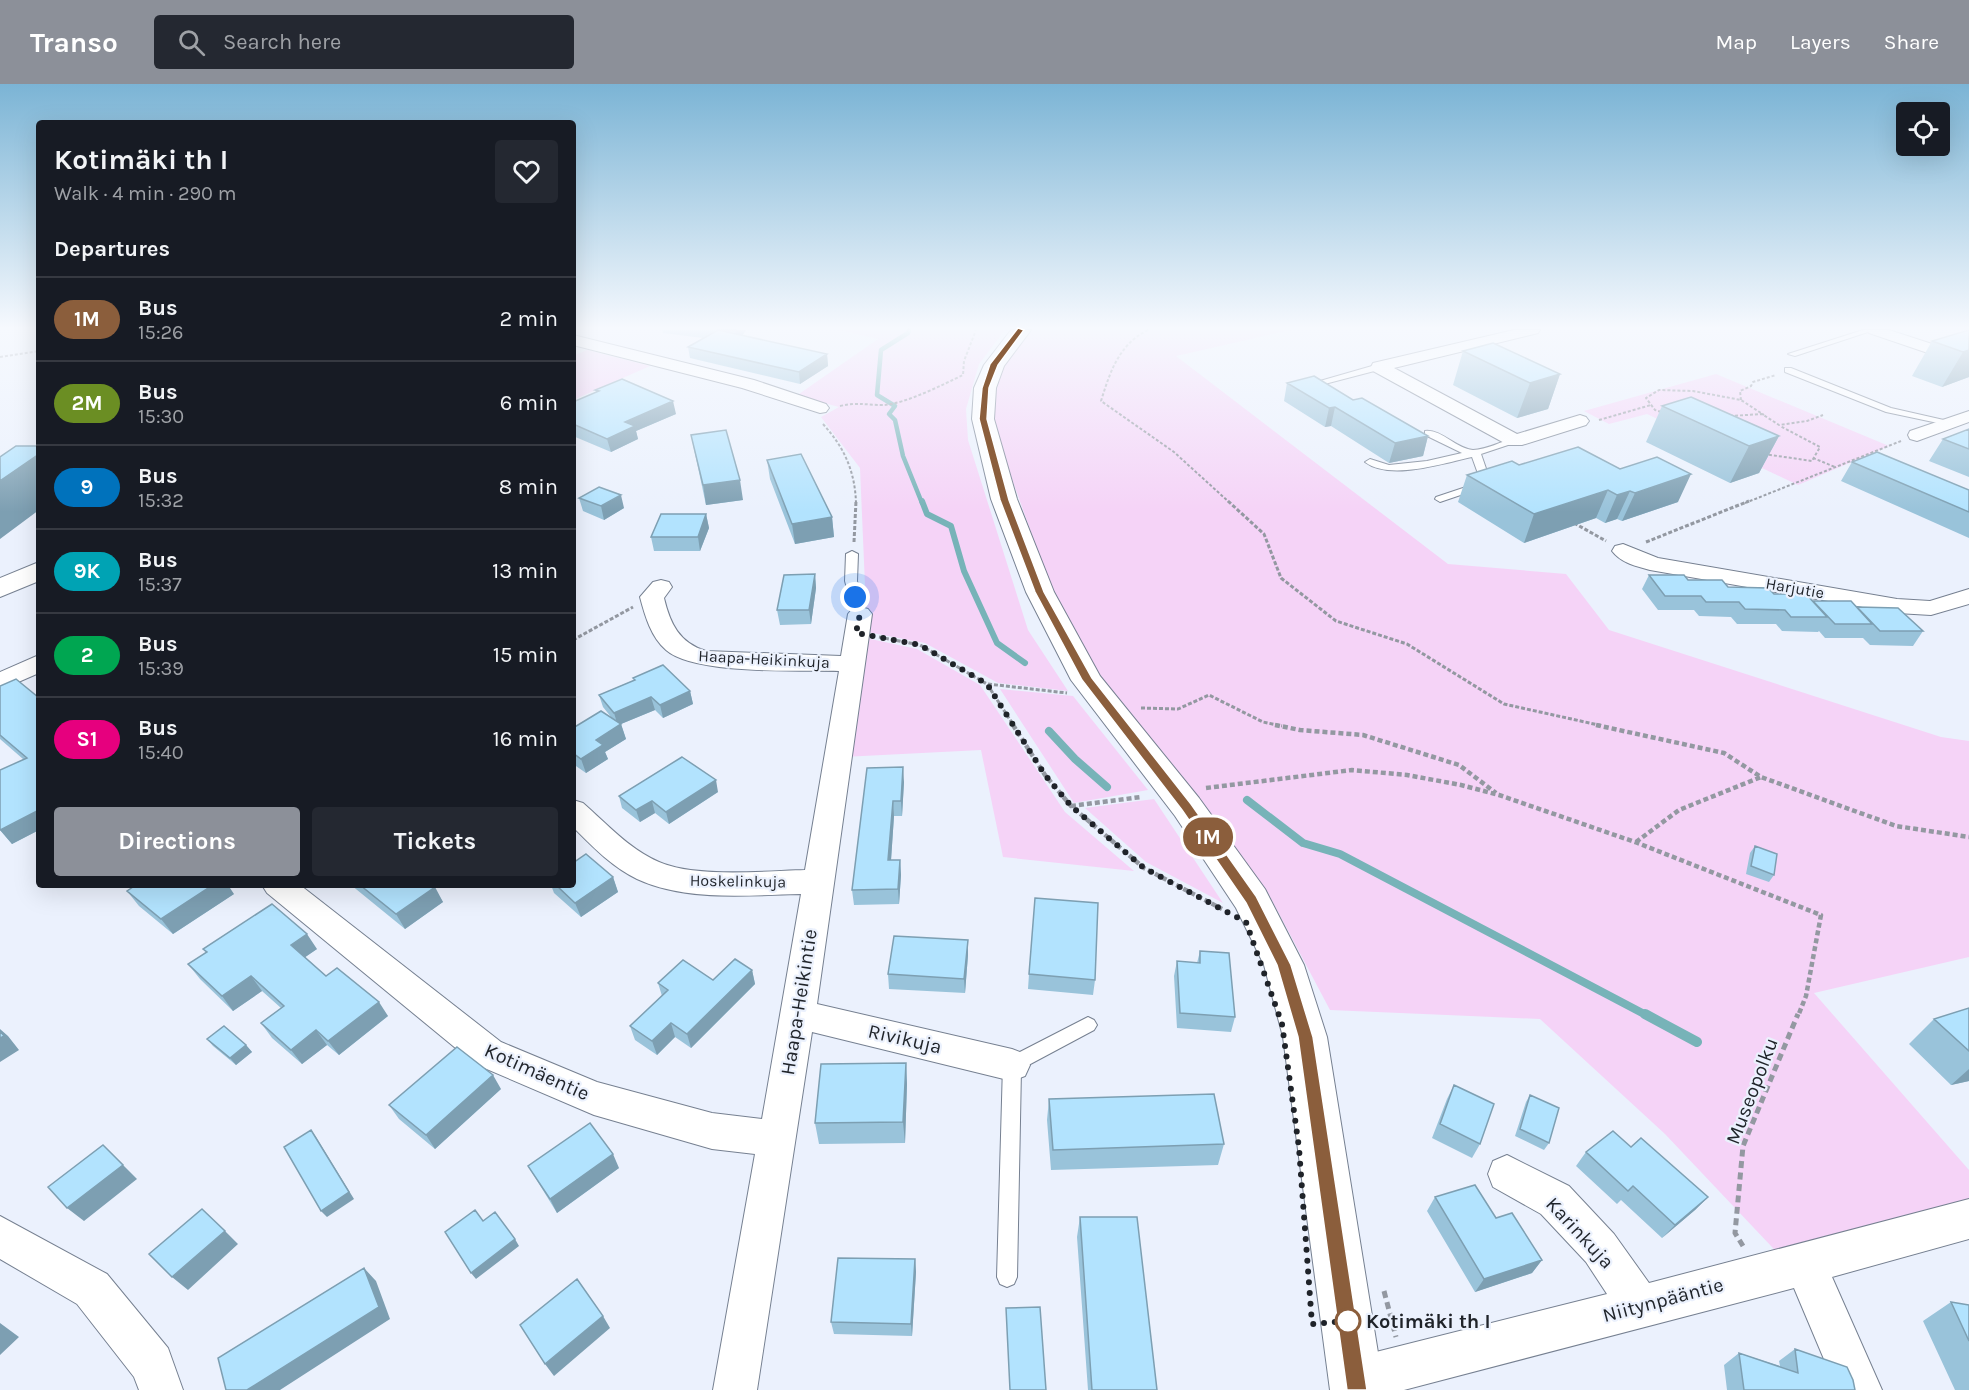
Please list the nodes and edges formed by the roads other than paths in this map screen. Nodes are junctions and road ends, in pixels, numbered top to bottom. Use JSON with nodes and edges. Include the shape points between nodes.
{"nodes":[{"id":1,"x":770,"y":391,"type":"edge"},
{"id":2,"x":986,"y":391,"type":"edge"},
{"id":3,"x":1421,"y":391,"type":"edge"},
{"id":4,"x":1841,"y":391,"type":"edge"},
{"id":5,"x":820,"y":408,"type":"road end"},
{"id":6,"x":1960,"y":419,"type":"edge"},
{"id":7,"x":1589,"y":421,"type":"road end"},
{"id":8,"x":1428,"y":433,"type":"edge"},
{"id":9,"x":1917,"y":435,"type":"road end"},
{"id":10,"x":1515,"y":441,"type":"junction"},
{"id":11,"x":1476,"y":453,"type":"junction"},
{"id":12,"x":1370,"y":462,"type":"dead end"},
{"id":13,"x":1440,"y":499,"type":"dead end"},
{"id":14,"x":1623,"y":551,"type":"road end"},
{"id":15,"x":852,"y":554,"type":"road end"},
{"id":16,"x":36,"y":571,"type":"edge"},
{"id":17,"x":0,"y":589,"type":"edge"},
{"id":18,"x":657,"y":592,"type":"road end"},
{"id":19,"x":1969,"y":596,"type":"edge"},
{"id":20,"x":856,"y":637,"type":"junction"},
{"id":21,"x":36,"y":664,"type":"edge"},
{"id":22,"x":0,"y":682,"type":"edge"},
{"id":23,"x":576,"y":813,"type":"edge"},
{"id":24,"x":819,"y":882,"type":"junction"},
{"id":25,"x":282,"y":888,"type":"edge"},
{"id":26,"x":798,"y":1014,"type":"junction"},
{"id":27,"x":1088,"y":1025,"type":"dead end"},
{"id":28,"x":1012,"y":1065,"type":"junction"},
{"id":29,"x":776,"y":1139,"type":"junction"},
{"id":30,"x":1507,"y":1174,"type":"dead end"},
{"id":31,"x":1969,"y":1219,"type":"edge"},
{"id":32,"x":0,"y":1236,"type":"edge"},
{"id":33,"x":1805,"y":1264,"type":"junction"},
{"id":34,"x":1007,"y":1277,"type":"dead end"},
{"id":35,"x":1640,"y":1306,"type":"junction"},
{"id":36,"x":1356,"y":1384,"type":"edge"},
{"id":37,"x":161,"y":1390,"type":"edge"},
{"id":38,"x":735,"y":1390,"type":"edge"},
{"id":39,"x":1860,"y":1390,"type":"edge"}],
"edges":[{"from":1,"to":5,"type":"street"},
{"from":2,"to":36,"type":"main road","via":[[983,419],[1004,500],[1040,592],[1087,680],[1187,807],[1245,891],[1284,965],[1305,1037]]},
{"from":3,"to":10,"type":"street"},
{"from":4,"to":6,"type":"lane","via":[[1889,410]]},
{"from":6,"to":9,"type":"street"},
{"from":7,"to":10,"type":"street"},
{"from":8,"to":11,"type":"lane"},
{"from":10,"to":11,"type":"lane"},
{"from":11,"to":12,"type":"lane","via":[[1388,468]]},
{"from":11,"to":13,"type":"lane","via":[[1486,483]]},
{"from":14,"to":19,"type":"street","name":"Harjutie","via":[[1658,565],[1897,606],[1931,608]]},
{"from":15,"to":20,"type":"lane"},
{"from":16,"to":17,"type":"main road"},
{"from":18,"to":20,"type":"street","name":"Haapa-Heikinkuja","via":[[655,610],[672,644],[687,655],[705,659]]},
{"from":20,"to":24,"type":"street","name":"Haapa-Heikintie"},
{"from":21,"to":22,"type":"street"},
{"from":23,"to":24,"type":"street","name":"Hoskelinkuja","via":[[616,850],[649,871],[685,881]]},
{"from":24,"to":26,"type":"street","name":"Haapa-Heikintie"},
{"from":25,"to":29,"type":"street","name":"Kotimäentie","via":[[488,1053],[594,1098],[712,1131]]},
{"from":26,"to":28,"type":"street","name":"Rivikuja"},
{"from":26,"to":29,"type":"street","name":"Haapa-Heikintie"},
{"from":27,"to":28,"type":"lane"},
{"from":28,"to":34,"type":"lane"},
{"from":29,"to":38,"type":"street","name":"Haapa-Heikintie"},
{"from":30,"to":35,"type":"street","name":"Karinkuja","via":[[1555,1200],[1600,1248]]},
{"from":31,"to":33,"type":"street","name":"Niitynpääntie"},
{"from":32,"to":37,"type":"street","via":[[92,1289],[152,1364]]},
{"from":33,"to":35,"type":"street","name":"Niitynpääntie"},
{"from":33,"to":39,"type":"street"},
{"from":35,"to":36,"type":"street","name":"Niitynpääntie"}]}
